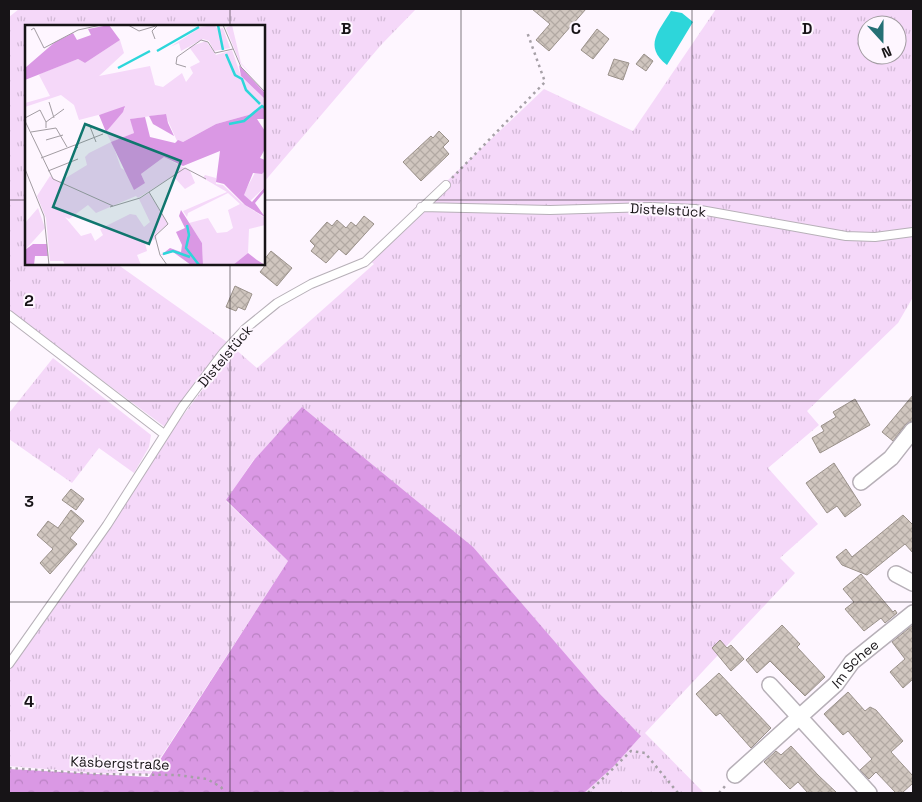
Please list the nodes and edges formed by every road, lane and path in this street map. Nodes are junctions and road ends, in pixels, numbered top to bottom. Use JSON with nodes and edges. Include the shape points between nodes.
{"nodes":[{"id":1,"x":527,"y":32,"type":"dead end"},
{"id":2,"x":446,"y":185,"type":"joint"},
{"id":3,"x":421,"y":207,"type":"junction"},
{"id":4,"x":913,"y":232,"type":"edge"},
{"id":5,"x":9,"y":315,"type":"edge"},
{"id":6,"x":913,"y":430,"type":"edge"},
{"id":7,"x":164,"y":434,"type":"junction"},
{"id":8,"x":861,"y":482,"type":"dead end"},
{"id":9,"x":896,"y":574,"type":"dead end"},
{"id":10,"x":913,"y":583,"type":"edge"},
{"id":11,"x":913,"y":614,"type":"edge"},
{"id":12,"x":9,"y":664,"type":"edge"},
{"id":13,"x":770,"y":685,"type":"dead end"},
{"id":14,"x":798,"y":717,"type":"junction"},
{"id":15,"x":9,"y":768,"type":"edge"},
{"id":16,"x":735,"y":775,"type":"dead end"},
{"id":17,"x":225,"y":793,"type":"edge"},
{"id":18,"x":588,"y":793,"type":"edge"},
{"id":19,"x":678,"y":793,"type":"edge"},
{"id":20,"x":869,"y":793,"type":"edge"}],
"edges":[{"from":1,"to":2,"type":"path","via":[[545,82]]},
{"from":2,"to":3,"type":"lane","name":"Distelstück"},
{"from":3,"to":4,"type":"lane","name":"Distelstück","via":[[550,210],[696,208],[846,236],[875,237]]},
{"from":3,"to":7,"type":"lane","name":"Distelstück","via":[[365,262],[277,302],[245,329]]},
{"from":5,"to":7,"type":"lane"},
{"from":6,"to":8,"type":"street","via":[[891,458]]},
{"from":7,"to":12,"type":"lane","name":"Distelstück","via":[[107,526]]},
{"from":9,"to":10,"type":"street"},
{"from":11,"to":14,"type":"street","name":"Im Schee","via":[[852,662],[836,684]]},
{"from":13,"to":14,"type":"street"},
{"from":14,"to":16,"type":"street","name":"Im Schee"},
{"from":14,"to":20,"type":"street"},
{"from":15,"to":17,"type":"path","name":"Käsbergstraße","via":[[176,775],[207,779]]},
{"from":18,"to":19,"type":"path","via":[[632,751],[638,750],[645,753]]}]}
